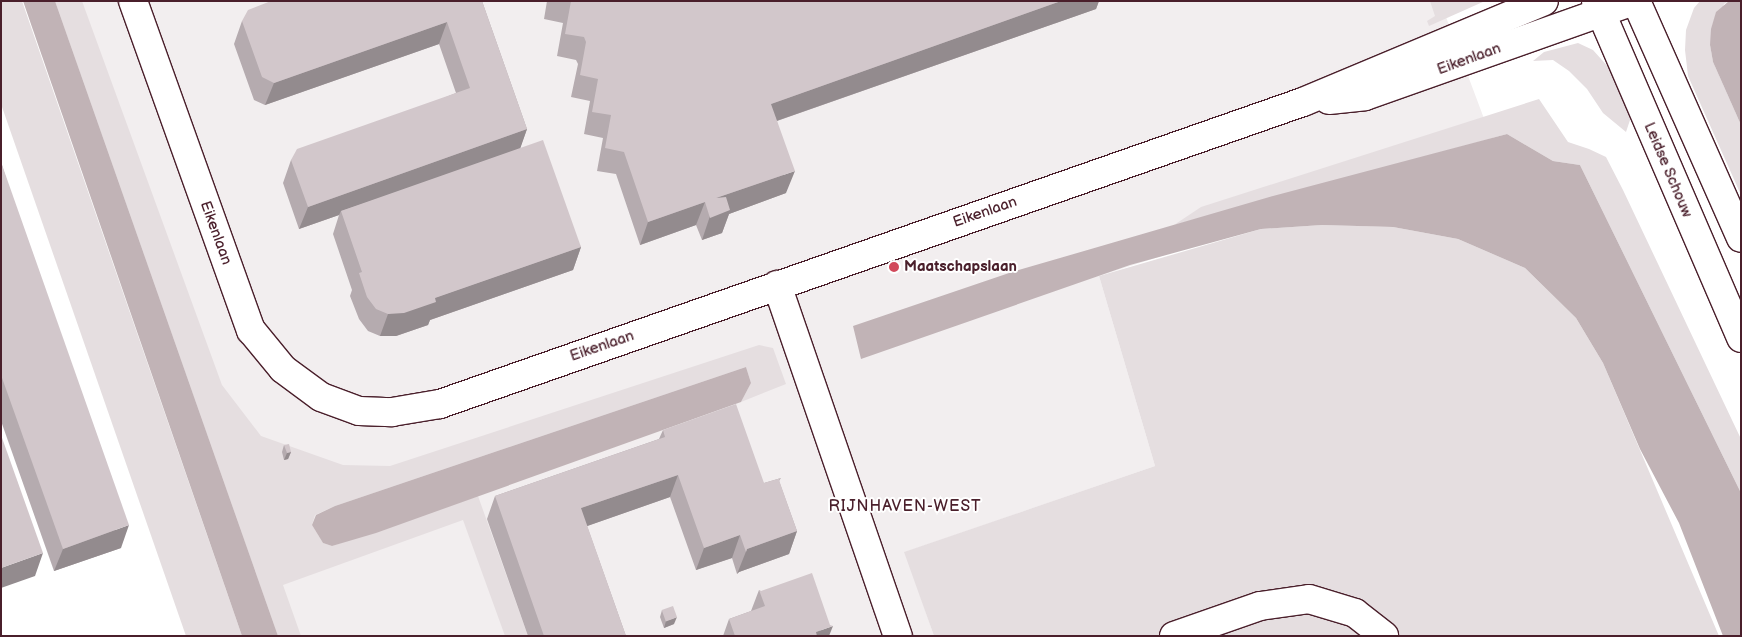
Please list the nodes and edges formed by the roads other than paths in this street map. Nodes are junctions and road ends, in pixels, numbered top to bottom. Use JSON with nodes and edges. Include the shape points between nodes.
{"nodes":[{"id":1,"x":133,"y":1,"type":"edge"},
{"id":2,"x":1544,"y":1,"type":"edge"},
{"id":3,"x":1634,"y":1,"type":"edge"},
{"id":4,"x":1598,"y":7,"type":"edge"},
{"id":5,"x":1303,"y":102,"type":"junction"},
{"id":6,"x":1741,"y":238,"type":"edge"},
{"id":7,"x":776,"y":285,"type":"junction"},
{"id":8,"x":1741,"y":338,"type":"edge"},
{"id":9,"x":898,"y":636,"type":"edge"},
{"id":10,"x":1174,"y":636,"type":"edge"},
{"id":11,"x":1384,"y":636,"type":"edge"}],
"edges":[{"from":1,"to":7,"type":"street","name":"Eikenlaan","via":[[251,330],[284,369],[321,397],[359,411],[392,412],[440,404]]},
{"from":2,"to":5,"type":"street","name":"Eikenlaan"},
{"from":3,"to":4,"type":"street","name":"Eikenlaan"},
{"from":3,"to":6,"type":"street"},
{"from":4,"to":5,"type":"street","name":"Eikenlaan","via":[[1365,96]]},
{"from":4,"to":8,"type":"street","name":"Leidse Schouw"},
{"from":5,"to":7,"type":"street","name":"Eikenlaan"},
{"from":7,"to":9,"type":"street"},
{"from":10,"to":11,"type":"street","via":[[1260,606],[1309,599],[1356,613]]}]}
